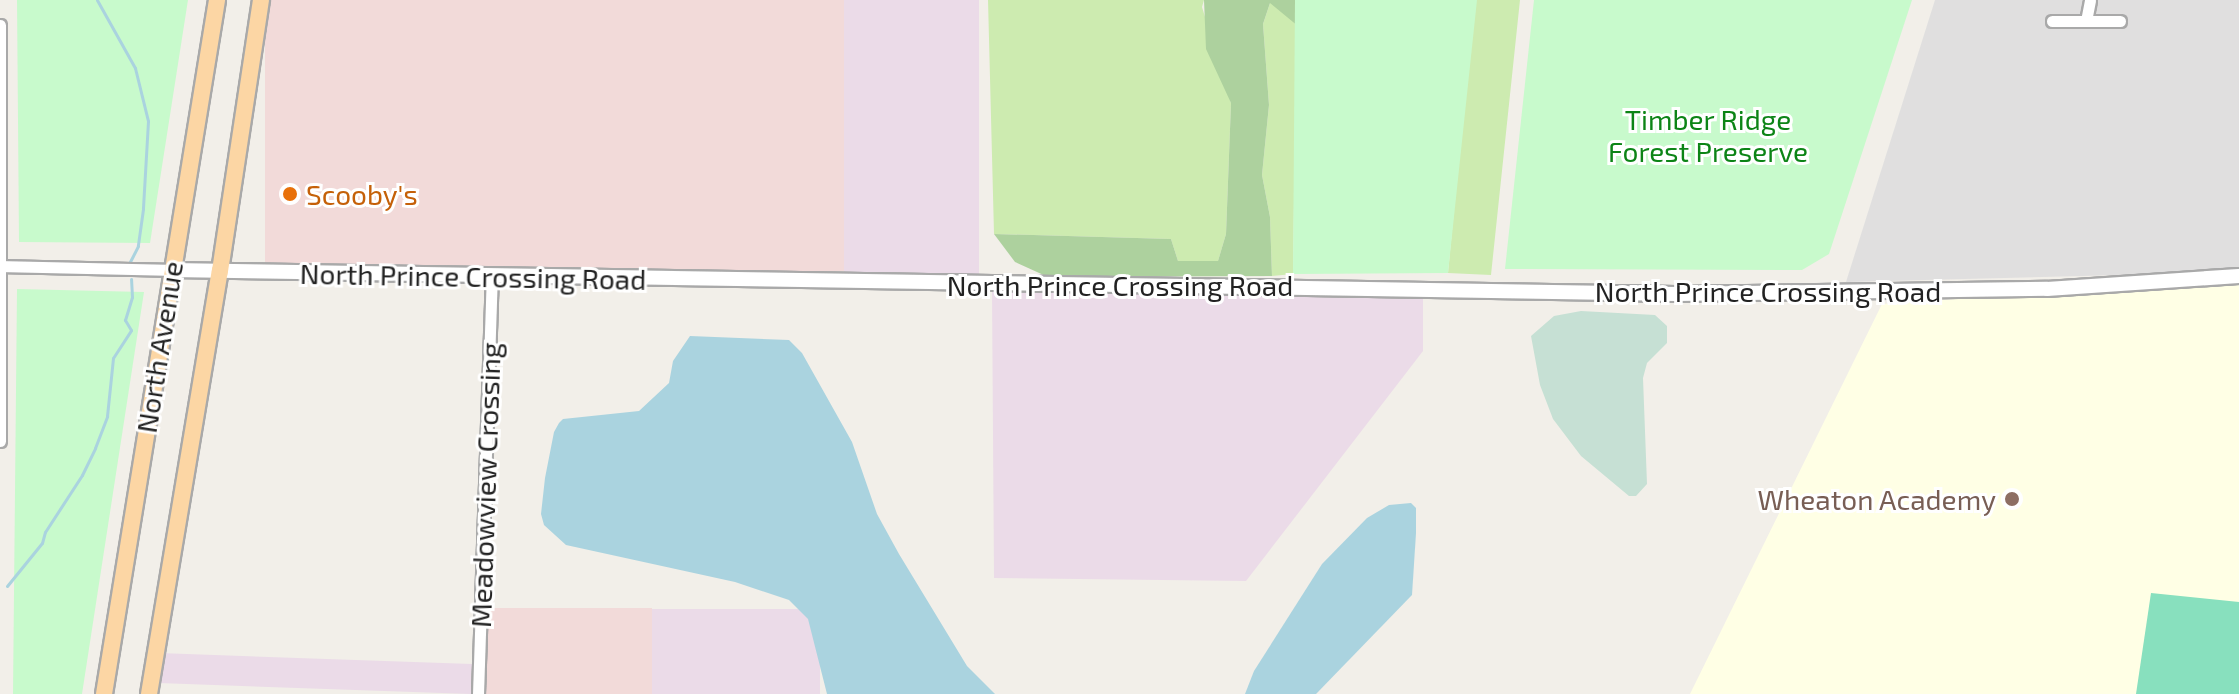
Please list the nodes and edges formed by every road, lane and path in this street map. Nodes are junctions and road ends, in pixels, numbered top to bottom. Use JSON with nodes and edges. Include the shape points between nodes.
{"nodes":[{"id":1,"x":217,"y":0,"type":"edge"},
{"id":2,"x":261,"y":0,"type":"edge"},
{"id":3,"x":2090,"y":0,"type":"edge"},
{"id":4,"x":2052,"y":21,"type":"dead end"},
{"id":5,"x":2086,"y":21,"type":"junction"},
{"id":6,"x":2120,"y":21,"type":"dead end"},
{"id":7,"x":0,"y":25,"type":"edge"},
{"id":8,"x":0,"y":112,"type":"edge"},
{"id":9,"x":1,"y":266,"type":"edge"},
{"id":10,"x":171,"y":270,"type":"junction"},
{"id":11,"x":220,"y":271,"type":"junction"},
{"id":12,"x":492,"y":276,"type":"junction"},
{"id":13,"x":2239,"y":276,"type":"edge"},
{"id":14,"x":0,"y":441,"type":"edge"},
{"id":15,"x":104,"y":694,"type":"edge"},
{"id":16,"x":149,"y":694,"type":"edge"},
{"id":17,"x":478,"y":694,"type":"edge"}],
"edges":[{"from":1,"to":10,"type":"main road","name":"North Avenue"},
{"from":2,"to":11,"type":"main road","name":"North Avenue"},
{"from":3,"to":5,"type":"street"},
{"from":4,"to":5,"type":"street"},
{"from":5,"to":6,"type":"street"},
{"from":7,"to":8,"type":"street"},
{"from":8,"to":9,"type":"street"},
{"from":9,"to":10,"type":"street","name":"North Prince Crossing Road"},
{"from":9,"to":14,"type":"street"},
{"from":10,"to":11,"type":"street","name":"North Prince Crossing Road"},
{"from":10,"to":15,"type":"main road","name":"North Avenue"},
{"from":11,"to":12,"type":"street","name":"North Prince Crossing Road"},
{"from":11,"to":16,"type":"main road","name":"North Avenue"},
{"from":12,"to":13,"type":"street","name":"North Prince Crossing Road","via":[[1692,294],[2047,289]]},
{"from":12,"to":17,"type":"street","name":"Meadowview Crossing"}]}
